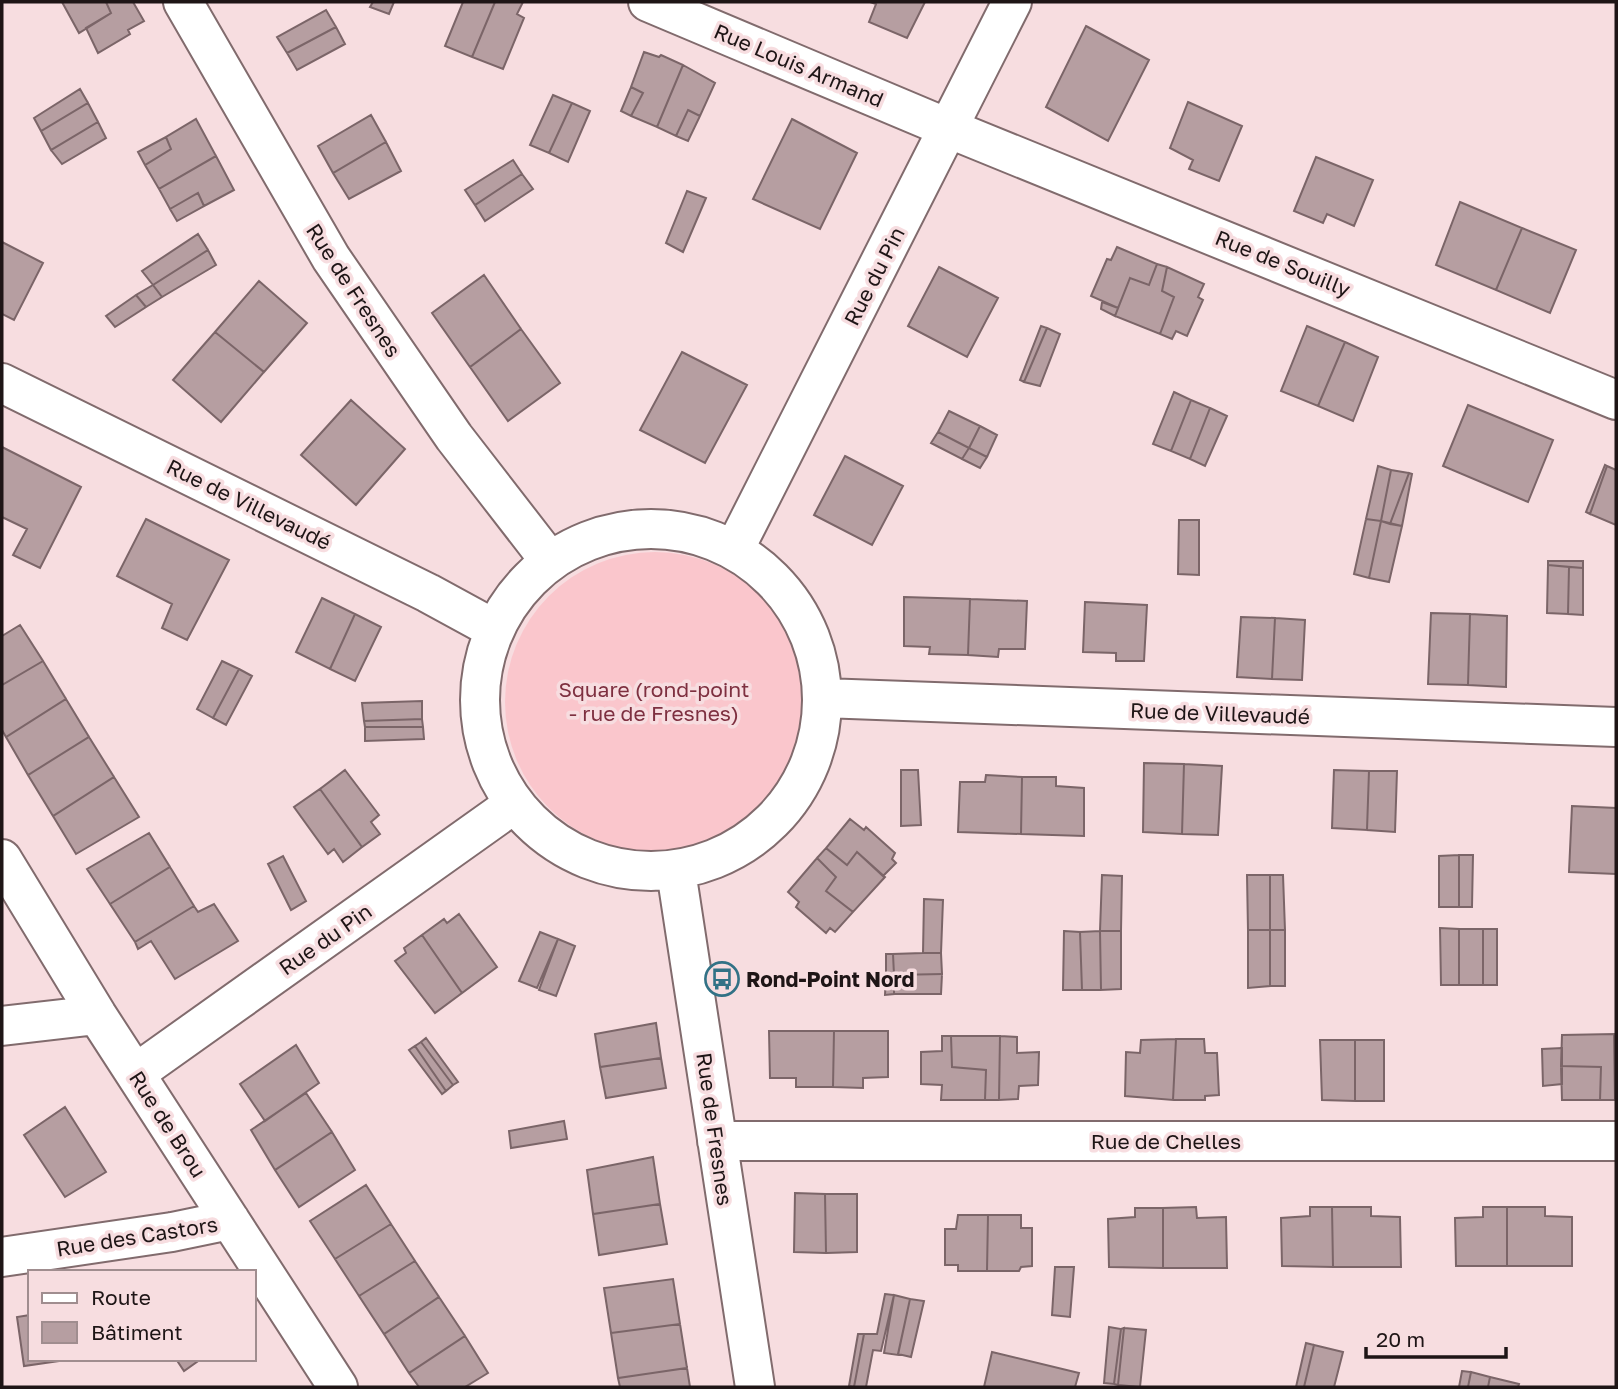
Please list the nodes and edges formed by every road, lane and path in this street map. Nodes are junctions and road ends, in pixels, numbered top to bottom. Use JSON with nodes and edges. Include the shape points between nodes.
{"nodes":[{"id":1,"x":183,"y":2,"type":"edge"},
{"id":2,"x":648,"y":2,"type":"edge"},
{"id":3,"x":1012,"y":2,"type":"edge"},
{"id":4,"x":950,"y":129,"type":"junction"},
{"id":5,"x":2,"y":383,"type":"edge"},
{"id":6,"x":1616,"y":400,"type":"edge"},
{"id":7,"x":734,"y":550,"type":"junction"},
{"id":8,"x":550,"y":561,"type":"junction"},
{"id":9,"x":494,"y":629,"type":"junction"},
{"id":10,"x":823,"y":698,"type":"junction"},
{"id":11,"x":1616,"y":727,"type":"edge"},
{"id":12,"x":514,"y":804,"type":"junction"},
{"id":13,"x":2,"y":859,"type":"edge"},
{"id":14,"x":676,"y":871,"type":"junction"},
{"id":15,"x":97,"y":1015,"type":"junction"},
{"id":16,"x":2,"y":1026,"type":"edge"},
{"id":17,"x":136,"y":1073,"type":"junction"},
{"id":18,"x":717,"y":1141,"type":"junction"},
{"id":19,"x":1616,"y":1141,"type":"edge"},
{"id":20,"x":230,"y":1220,"type":"junction"},
{"id":21,"x":2,"y":1257,"type":"edge"},
{"id":22,"x":338,"y":1387,"type":"edge"},
{"id":23,"x":755,"y":1387,"type":"edge"}],
"edges":[{"from":1,"to":8,"type":"street","name":"Rue de Fresnes","via":[[331,258],[454,437]]},
{"from":2,"to":4,"type":"street","name":"Rue Louis Armand"},
{"from":3,"to":4,"type":"street","name":"Rue du Pin"},
{"from":4,"to":6,"type":"street","name":"Rue de Souilly"},
{"from":4,"to":7,"type":"street","name":"Rue du Pin"},
{"from":5,"to":9,"type":"street","name":"Rue de Villevaudé"},
{"from":7,"to":8,"type":"street","via":[[689,532],[640,528],[592,538]]},
{"from":7,"to":10,"type":"street","via":[[770,576],[798,612],[817,653]]},
{"from":8,"to":9,"type":"street","via":[[513,598]]},
{"from":9,"to":12,"type":"street","via":[[481,673],[480,719],[492,764]]},
{"from":10,"to":11,"type":"street","name":"Rue de Villevaudé"},
{"from":10,"to":14,"type":"street","via":[[817,747],[789,802],[765,830],[723,857]]},
{"from":12,"to":14,"type":"street","via":[[539,831],[594,862],[639,872]]},
{"from":12,"to":17,"type":"street","name":"Rue du Pin"},
{"from":13,"to":15,"type":"street","name":"Rue de Brou"},
{"from":14,"to":18,"type":"street","name":"Rue de Fresnes"},
{"from":15,"to":16,"type":"street"},
{"from":15,"to":17,"type":"street","name":"Rue de Brou"},
{"from":17,"to":20,"type":"street","name":"Rue de Brou"},
{"from":18,"to":19,"type":"street","name":"Rue de Chelles"},
{"from":18,"to":23,"type":"street","name":"Rue de Fresnes"},
{"from":20,"to":21,"type":"street","name":"Rue des Castors"},
{"from":20,"to":22,"type":"street","name":"Rue de Brou"}]}
